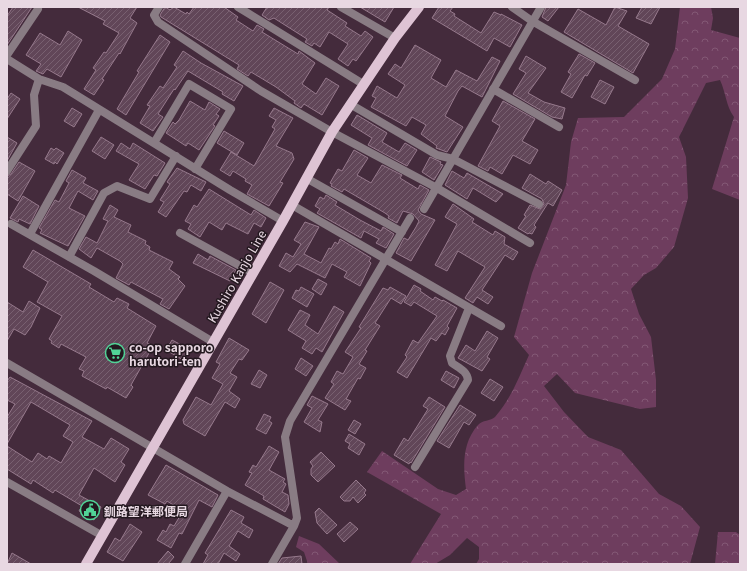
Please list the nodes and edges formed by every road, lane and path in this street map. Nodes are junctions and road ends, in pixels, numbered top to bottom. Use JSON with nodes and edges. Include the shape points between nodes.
{"nodes":[{"id":1,"x":159,"y":7,"type":"edge"},
{"id":2,"x":238,"y":7,"type":"edge"},
{"id":3,"x":341,"y":7,"type":"edge"},
{"id":4,"x":419,"y":7,"type":"edge"},
{"id":5,"x":512,"y":7,"type":"edge"},
{"id":6,"x":541,"y":7,"type":"edge"},
{"id":7,"x":38,"y":9,"type":"dead end"},
{"id":8,"x":532,"y":21,"type":"junction"},
{"id":9,"x":395,"y":38,"type":"junction"},
{"id":10,"x":7,"y":56,"type":"edge"},
{"id":11,"x":7,"y":59,"type":"edge"},
{"id":12,"x":39,"y":79,"type":"junction"},
{"id":13,"x":635,"y":80,"type":"dead end"},
{"id":14,"x":363,"y":84,"type":"junction"},
{"id":15,"x":493,"y":89,"type":"junction"},
{"id":16,"x":350,"y":104,"type":"junction"},
{"id":17,"x":99,"y":110,"type":"junction"},
{"id":18,"x":559,"y":127,"type":"dead end"},
{"id":19,"x":332,"y":132,"type":"junction"},
{"id":20,"x":154,"y":143,"type":"junction"},
{"id":21,"x":176,"y":156,"type":"junction"},
{"id":22,"x":453,"y":159,"type":"junction"},
{"id":23,"x":195,"y":169,"type":"junction"},
{"id":24,"x":7,"y":171,"type":"edge"},
{"id":25,"x":306,"y":178,"type":"junction"},
{"id":26,"x":437,"y":188,"type":"junction"},
{"id":27,"x":538,"y":204,"type":"dead end"},
{"id":28,"x":292,"y":205,"type":"junction"},
{"id":29,"x":424,"y":209,"type":"dead end"},
{"id":30,"x":410,"y":218,"type":"dead end"},
{"id":31,"x":283,"y":221,"type":"junction"},
{"id":32,"x":11,"y":224,"type":"dead end"},
{"id":33,"x":180,"y":232,"type":"dead end"},
{"id":34,"x":402,"y":232,"type":"junction"},
{"id":35,"x":30,"y":234,"type":"junction"},
{"id":36,"x":530,"y":243,"type":"dead end"},
{"id":37,"x":69,"y":257,"type":"junction"},
{"id":38,"x":385,"y":259,"type":"junction"},
{"id":39,"x":253,"y":273,"type":"junction"},
{"id":40,"x":469,"y":308,"type":"junction"},
{"id":41,"x":501,"y":326,"type":"dead end"},
{"id":42,"x":213,"y":342,"type":"junction"},
{"id":43,"x":7,"y":363,"type":"edge"},
{"id":44,"x":152,"y":448,"type":"junction"},
{"id":45,"x":415,"y":467,"type":"dead end"},
{"id":46,"x":7,"y":482,"type":"edge"},
{"id":47,"x":227,"y":491,"type":"junction"},
{"id":48,"x":294,"y":526,"type":"junction"},
{"id":49,"x":101,"y":536,"type":"junction"},
{"id":50,"x":86,"y":564,"type":"edge"},
{"id":51,"x":185,"y":564,"type":"edge"},
{"id":52,"x":272,"y":564,"type":"edge"}],
"edges":[{"from":1,"to":19,"type":"street","via":[[154,15],[158,22],[262,91]]},
{"from":2,"to":14,"type":"street"},
{"from":3,"to":9,"type":"street"},
{"from":4,"to":9,"type":"main road","name":"Kushiro Kanjo Line"},
{"from":5,"to":8,"type":"street"},
{"from":6,"to":8,"type":"street"},
{"from":7,"to":10,"type":"street"},
{"from":8,"to":13,"type":"street"},
{"from":8,"to":15,"type":"street"},
{"from":9,"to":14,"type":"main road","name":"Kushiro Kanjo Line"},
{"from":11,"to":12,"type":"street"},
{"from":12,"to":17,"type":"street","via":[[63,88]]},
{"from":12,"to":24,"type":"street","via":[[34,95],[36,126]]},
{"from":14,"to":16,"type":"main road","name":"Kushiro Kanjo Line"},
{"from":15,"to":18,"type":"street"},
{"from":15,"to":22,"type":"street"},
{"from":16,"to":19,"type":"main road","name":"Kushiro Kanjo Line"},
{"from":16,"to":22,"type":"street","via":[[437,155]]},
{"from":17,"to":20,"type":"street"},
{"from":17,"to":35,"type":"street"},
{"from":19,"to":25,"type":"main road","name":"Kushiro Kanjo Line"},
{"from":19,"to":26,"type":"street"},
{"from":20,"to":21,"type":"street"},
{"from":20,"to":23,"type":"street","via":[[189,84],[231,109]]},
{"from":21,"to":23,"type":"street"},
{"from":21,"to":37,"type":"street","via":[[150,199],[118,186],[104,193]]},
{"from":22,"to":26,"type":"street"},
{"from":22,"to":27,"type":"street"},
{"from":23,"to":31,"type":"street"},
{"from":25,"to":28,"type":"main road","name":"Kushiro Kanjo Line"},
{"from":25,"to":34,"type":"street"},
{"from":26,"to":29,"type":"street"},
{"from":26,"to":36,"type":"street"},
{"from":28,"to":31,"type":"main road","name":"Kushiro Kanjo Line"},
{"from":28,"to":38,"type":"street"},
{"from":30,"to":34,"type":"street"},
{"from":31,"to":39,"type":"main road","name":"Kushiro Kanjo Line"},
{"from":32,"to":35,"type":"street"},
{"from":33,"to":39,"type":"street"},
{"from":34,"to":38,"type":"street"},
{"from":35,"to":37,"type":"street"},
{"from":37,"to":42,"type":"street"},
{"from":38,"to":40,"type":"street"},
{"from":38,"to":48,"type":"street","via":[[290,421],[285,437],[297,518]]},
{"from":39,"to":42,"type":"main road","name":"Kushiro Kanjo Line"},
{"from":40,"to":41,"type":"street"},
{"from":40,"to":45,"type":"street","via":[[450,356],[452,363],[468,375],[468,380]]},
{"from":42,"to":44,"type":"main road","name":"Kushiro Kanjo Line"},
{"from":43,"to":44,"type":"street"},
{"from":44,"to":47,"type":"street"},
{"from":44,"to":49,"type":"main road","name":"Kushiro Kanjo Line"},
{"from":46,"to":49,"type":"street"},
{"from":47,"to":48,"type":"street"},
{"from":47,"to":51,"type":"street"},
{"from":48,"to":52,"type":"street"},
{"from":49,"to":50,"type":"main road","name":"Kushiro Kanjo Line"}]}
